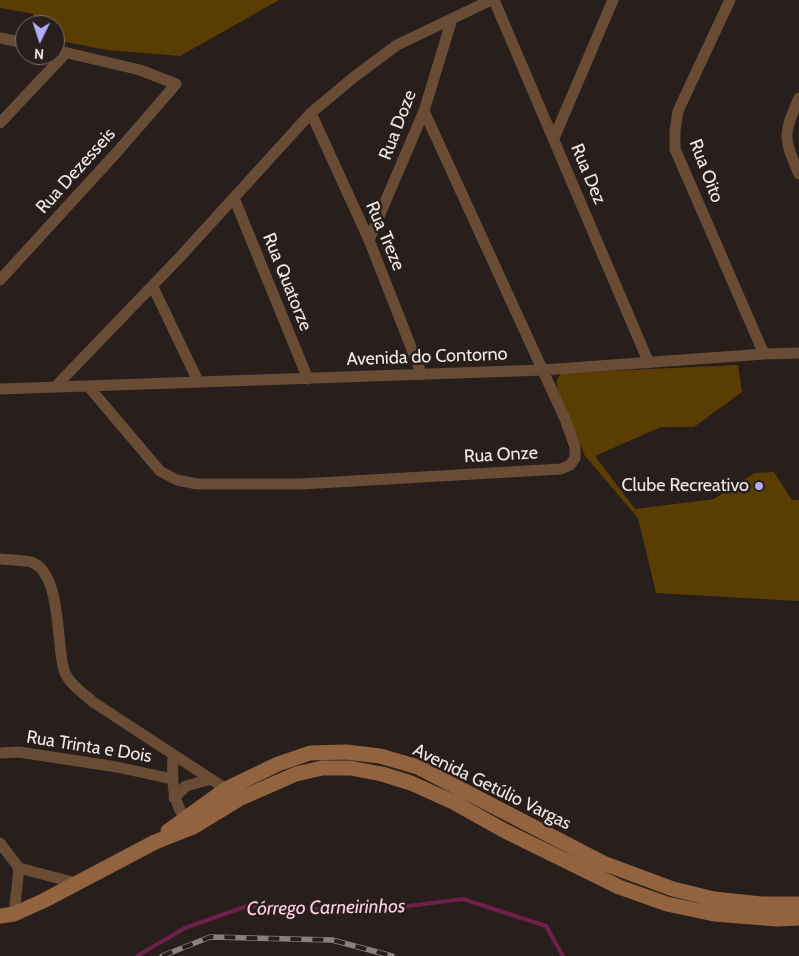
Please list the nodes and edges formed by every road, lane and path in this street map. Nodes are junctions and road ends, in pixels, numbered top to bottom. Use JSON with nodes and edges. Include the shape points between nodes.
{"nodes":[{"id":1,"x":493,"y":0,"type":"edge"},
{"id":2,"x":612,"y":0,"type":"edge"},
{"id":3,"x":730,"y":0,"type":"edge"},
{"id":4,"x":452,"y":19,"type":"junction"},
{"id":5,"x":0,"y":38,"type":"edge"},
{"id":6,"x":15,"y":42,"type":"edge"},
{"id":7,"x":65,"y":53,"type":"edge"},
{"id":8,"x":49,"y":65,"type":"edge"},
{"id":9,"x":799,"y":98,"type":"edge"},
{"id":10,"x":424,"y":111,"type":"junction"},
{"id":11,"x":311,"y":113,"type":"junction"},
{"id":12,"x":0,"y":123,"type":"edge"},
{"id":13,"x":554,"y":138,"type":"junction"},
{"id":14,"x":799,"y":174,"type":"edge"},
{"id":15,"x":234,"y":198,"type":"junction"},
{"id":16,"x":369,"y":240,"type":"junction"},
{"id":17,"x":0,"y":280,"type":"edge"},
{"id":18,"x":153,"y":287,"type":"junction"},
{"id":19,"x":799,"y":353,"type":"edge"},
{"id":20,"x":764,"y":354,"type":"junction"},
{"id":21,"x":650,"y":363,"type":"junction"},
{"id":22,"x":544,"y":370,"type":"junction"},
{"id":23,"x":422,"y":374,"type":"junction"},
{"id":24,"x":308,"y":379,"type":"junction"},
{"id":25,"x":198,"y":381,"type":"junction"},
{"id":26,"x":88,"y":386,"type":"junction"},
{"id":27,"x":55,"y":387,"type":"junction"},
{"id":28,"x":0,"y":389,"type":"edge"},
{"id":29,"x":0,"y":559,"type":"edge"},
{"id":30,"x":0,"y":753,"type":"edge"},
{"id":31,"x":173,"y":755,"type":"junction"},
{"id":32,"x":172,"y":779,"type":"junction"},
{"id":33,"x":211,"y":779,"type":"junction"},
{"id":34,"x":226,"y":789,"type":"junction"},
{"id":35,"x":456,"y":796,"type":"junction"},
{"id":36,"x":174,"y":798,"type":"junction"},
{"id":37,"x":239,"y":799,"type":"junction"},
{"id":38,"x":189,"y":823,"type":"junction"},
{"id":39,"x":0,"y":842,"type":"edge"},
{"id":40,"x":18,"y":868,"type":"junction"},
{"id":41,"x":76,"y":883,"type":"junction"},
{"id":42,"x":799,"y":904,"type":"edge"},
{"id":43,"x":7,"y":915,"type":"edge"},
{"id":44,"x":799,"y":918,"type":"edge"}],
"edges":[{"from":1,"to":4,"type":"street"},
{"from":1,"to":13,"type":"street","name":"Rua Dez"},
{"from":2,"to":13,"type":"street"},
{"from":3,"to":20,"type":"street","name":"Rua Oito","via":[[678,111],[675,149]]},
{"from":4,"to":10,"type":"street","name":"Rua Doze"},
{"from":4,"to":11,"type":"street","via":[[397,45]]},
{"from":5,"to":6,"type":"street"},
{"from":7,"to":17,"type":"street","name":"Rua Dezesseis","via":[[140,70],[176,84]]},
{"from":8,"to":12,"type":"street"},
{"from":9,"to":14,"type":"street","via":[[786,130],[788,148]]},
{"from":10,"to":16,"type":"street","name":"Rua Doze"},
{"from":10,"to":22,"type":"street","name":"Rua Onze"},
{"from":11,"to":15,"type":"street"},
{"from":11,"to":16,"type":"street","name":"Rua Treze"},
{"from":13,"to":21,"type":"street","name":"Rua Dez"},
{"from":15,"to":18,"type":"street"},
{"from":15,"to":24,"type":"street","name":"Rua Quatorze"},
{"from":16,"to":23,"type":"street","name":"Rua Treze"},
{"from":18,"to":25,"type":"street"},
{"from":18,"to":27,"type":"street"},
{"from":19,"to":20,"type":"street","name":"Avenida do Contorno"},
{"from":20,"to":21,"type":"street","name":"Avenida do Contorno"},
{"from":21,"to":22,"type":"street","name":"Avenida do Contorno"},
{"from":22,"to":23,"type":"street","name":"Avenida do Contorno"},
{"from":22,"to":26,"type":"street","name":"Rua Onze","via":[[575,447],[575,458],[570,465],[561,469],[301,484],[197,484],[177,480],[160,471]]},
{"from":23,"to":24,"type":"street","name":"Avenida do Contorno"},
{"from":24,"to":25,"type":"street","name":"Avenida do Contorno"},
{"from":25,"to":26,"type":"street","name":"Avenida do Contorno"},
{"from":26,"to":27,"type":"street","name":"Avenida do Contorno"},
{"from":27,"to":28,"type":"street","name":"Avenida do Contorno"},
{"from":29,"to":31,"type":"street","via":[[32,563],[46,575],[55,601],[65,672],[75,685],[93,702]]},
{"from":30,"to":32,"type":"street","name":"Rua Trinta e Dois","via":[[19,752]]},
{"from":31,"to":32,"type":"street"},
{"from":31,"to":33,"type":"street"},
{"from":32,"to":36,"type":"street"},
{"from":33,"to":34,"type":"street"},
{"from":33,"to":36,"type":"street","via":[[186,786]]},
{"from":34,"to":35,"type":"main road","name":"Avenida Getúlio Vargas","via":[[310,753],[346,752],[380,756],[418,767]]},
{"from":34,"to":37,"type":"street"},
{"from":34,"to":38,"type":"main road","name":"Avenida Getúlio Vargas"},
{"from":35,"to":37,"type":"main road","name":"Avenida Getúlio Vargas","via":[[382,774],[350,768],[322,768],[296,774]]},
{"from":35,"to":42,"type":"main road","name":"Avenida Getúlio Vargas","via":[[603,863],[674,889],[761,904]]},
{"from":35,"to":44,"type":"main road","name":"Avenida Getúlio Vargas","via":[[505,831],[619,887],[667,904],[714,914]]},
{"from":36,"to":38,"type":"street"},
{"from":37,"to":38,"type":"main road","name":"Avenida Getúlio Vargas"},
{"from":38,"to":41,"type":"main road","name":"Avenida Getúlio Vargas"},
{"from":39,"to":40,"type":"street"},
{"from":40,"to":41,"type":"street"},
{"from":40,"to":43,"type":"street"},
{"from":41,"to":43,"type":"main road","name":"Avenida Getúlio Vargas"}]}
